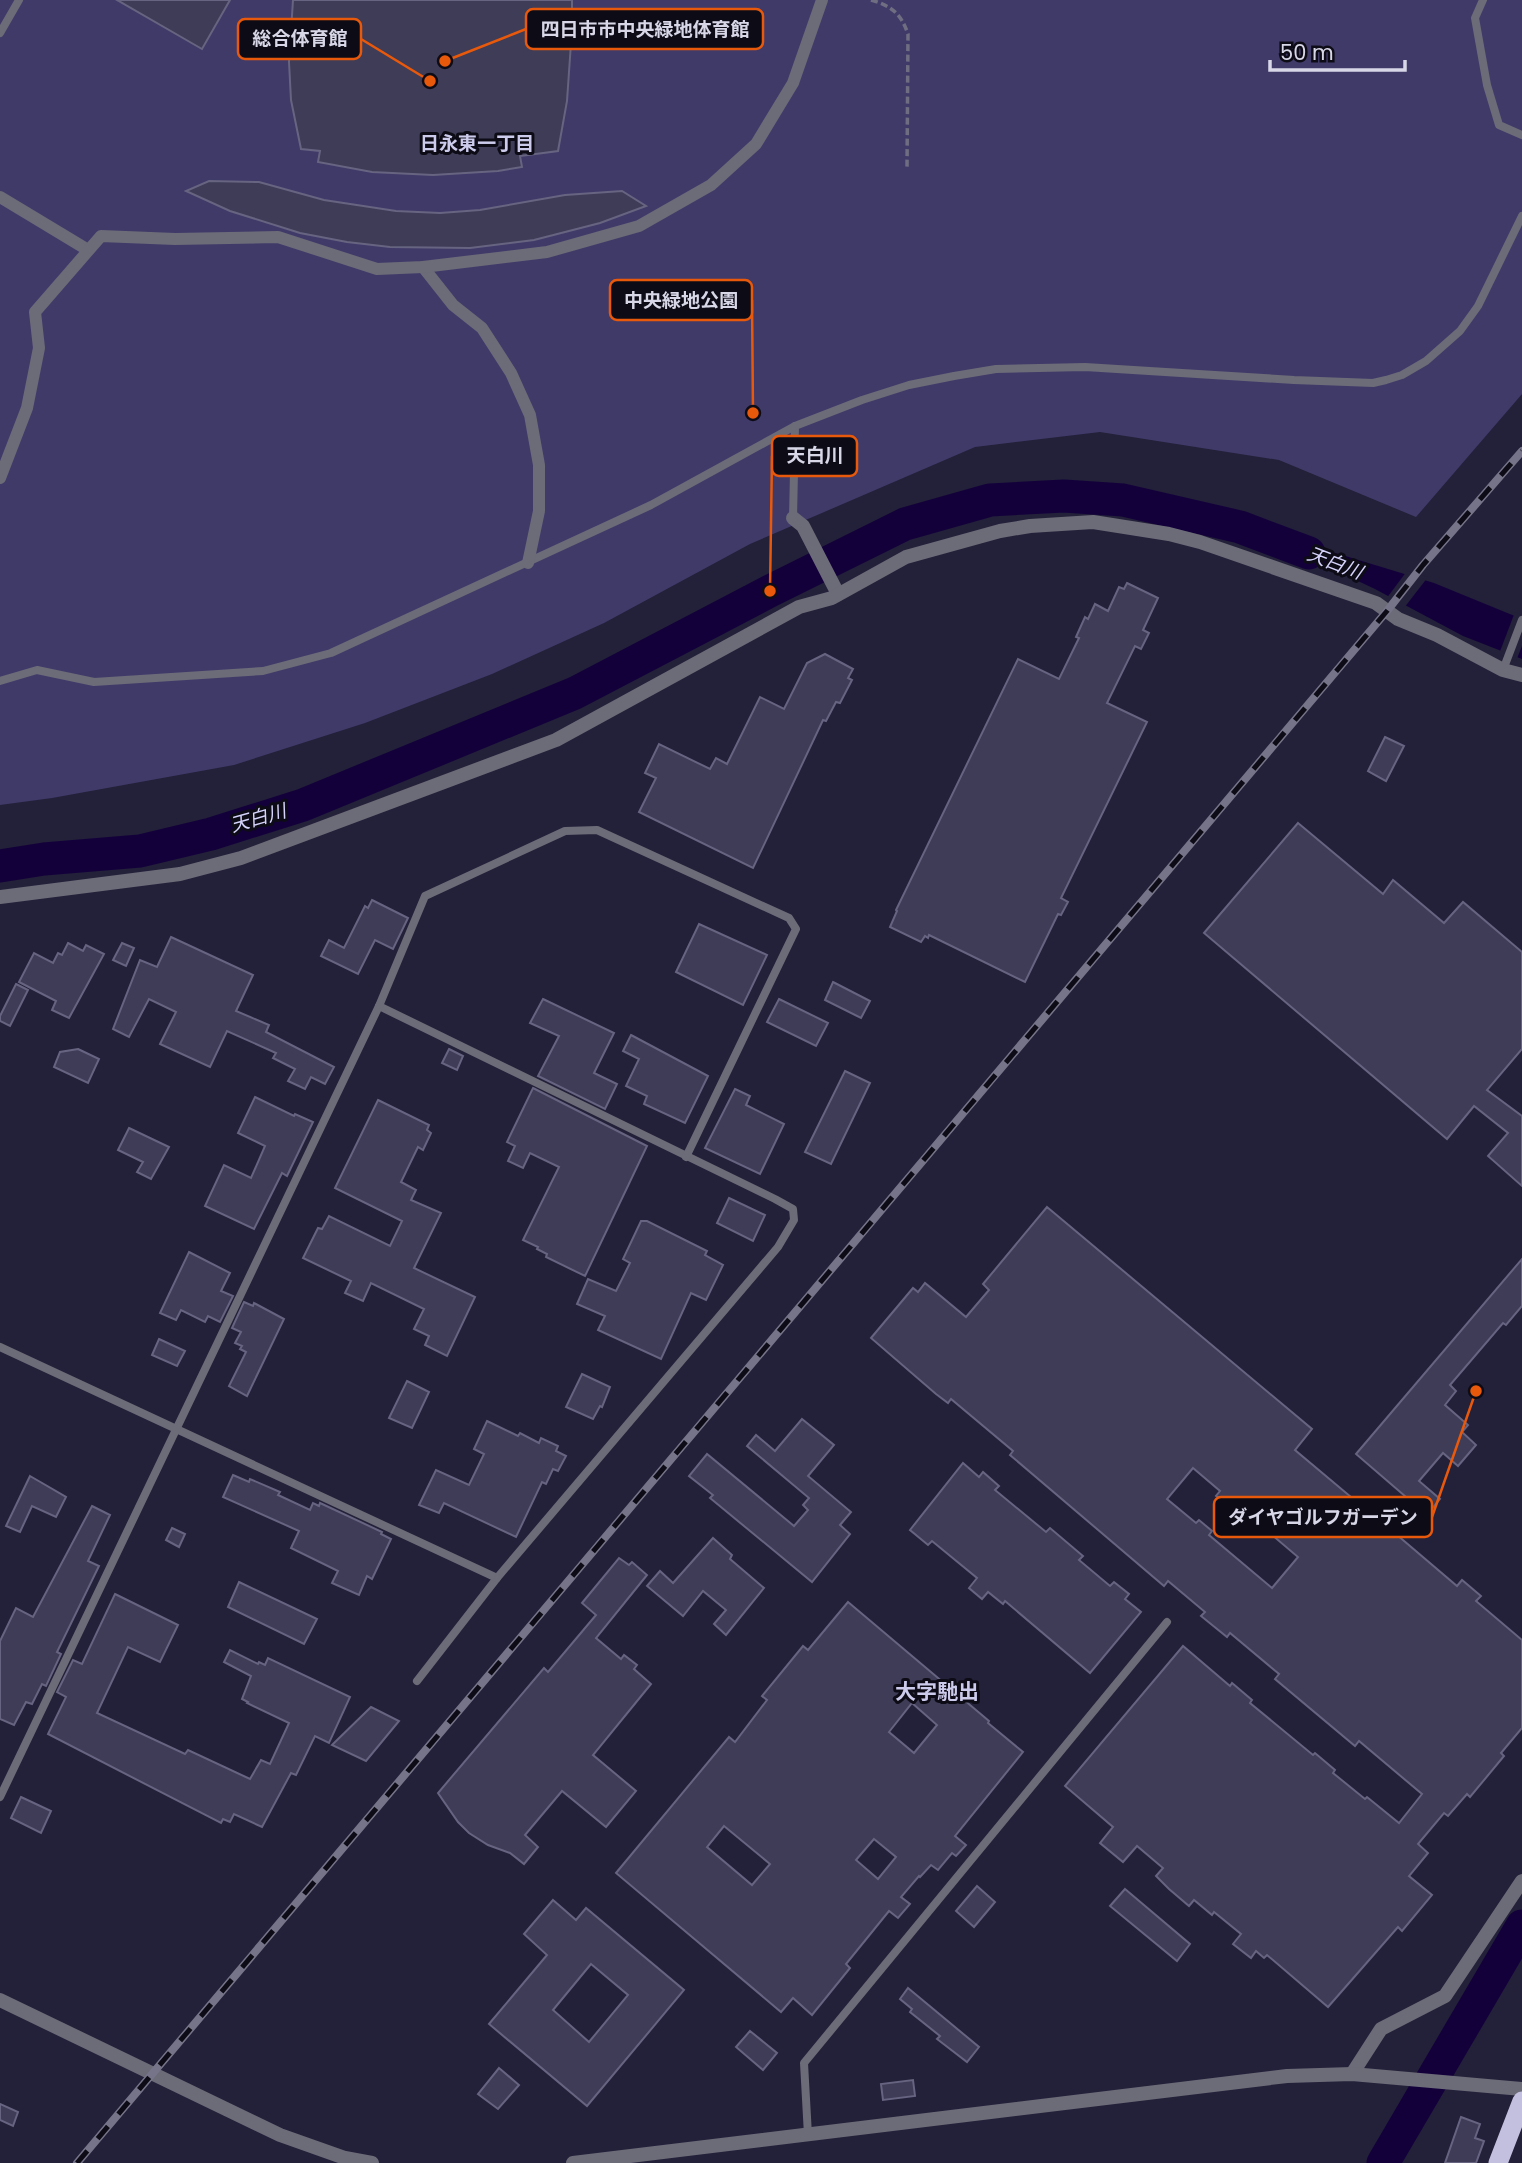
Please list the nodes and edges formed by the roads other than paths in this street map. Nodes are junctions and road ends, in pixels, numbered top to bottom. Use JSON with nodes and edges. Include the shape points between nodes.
{"nodes":[{"id":1,"x":19,"y":0,"type":"edge"},
{"id":2,"x":822,"y":0,"type":"edge"},
{"id":3,"x":1483,"y":0,"type":"edge"},
{"id":4,"x":0,"y":33,"type":"edge"},
{"id":5,"x":1522,"y":135,"type":"edge"},
{"id":6,"x":0,"y":197,"type":"edge"},
{"id":7,"x":1522,"y":216,"type":"edge"},
{"id":8,"x":88,"y":250,"type":"junction"},
{"id":9,"x":423,"y":267,"type":"junction"},
{"id":10,"x":795,"y":426,"type":"junction"},
{"id":11,"x":0,"y":478,"type":"edge"},
{"id":12,"x":798,"y":522,"type":"joint"},
{"id":13,"x":528,"y":563,"type":"junction"},
{"id":14,"x":836,"y":590,"type":"junction"},
{"id":15,"x":1522,"y":620,"type":"edge"},
{"id":16,"x":1504,"y":667,"type":"junction"},
{"id":17,"x":1522,"y":676,"type":"edge"},
{"id":18,"x":0,"y":681,"type":"edge"},
{"id":19,"x":0,"y":897,"type":"edge"},
{"id":20,"x":379,"y":1006,"type":"junction"},
{"id":21,"x":686,"y":1157,"type":"junction"},
{"id":22,"x":0,"y":1347,"type":"edge"},
{"id":23,"x":176,"y":1428,"type":"junction"},
{"id":24,"x":497,"y":1578,"type":"junction"},
{"id":25,"x":1167,"y":1622,"type":"dead end"},
{"id":26,"x":417,"y":1681,"type":"dead end"},
{"id":27,"x":0,"y":1797,"type":"edge"},
{"id":28,"x":1522,"y":1881,"type":"edge"},
{"id":29,"x":0,"y":2000,"type":"edge"},
{"id":30,"x":1352,"y":2074,"type":"junction"},
{"id":31,"x":1522,"y":2089,"type":"edge"},
{"id":32,"x":1522,"y":2101,"type":"edge"},
{"id":33,"x":808,"y":2135,"type":"junction"},
{"id":34,"x":372,"y":2163,"type":"edge"},
{"id":35,"x":573,"y":2163,"type":"edge"},
{"id":36,"x":1498,"y":2163,"type":"edge"}],
"edges":[{"from":1,"to":4,"type":"lane"},
{"from":2,"to":9,"type":"street","via":[[793,83],[756,144],[711,185],[626,230],[547,252]]},
{"from":3,"to":5,"type":"lane","via":[[1475,18],[1499,125]]},
{"from":6,"to":8,"type":"street"},
{"from":7,"to":10,"type":"lane","via":[[1478,306],[1460,331],[1426,361],[1386,380],[1294,380],[1085,367],[996,369],[909,386]]},
{"from":8,"to":9,"type":"street","via":[[101,236],[278,237],[377,269]]},
{"from":8,"to":11,"type":"street","via":[[35,312],[39,348],[27,408]]},
{"from":9,"to":13,"type":"street","via":[[453,305],[482,328],[511,373],[530,415],[539,465],[539,511]]},
{"from":10,"to":12,"type":"lane"},
{"from":10,"to":13,"type":"lane","via":[[651,505]]},
{"from":12,"to":14,"type":"street"},
{"from":13,"to":18,"type":"lane","via":[[337,650],[263,671],[94,682],[37,670]]},
{"from":14,"to":16,"type":"street","via":[[906,557],[963,540],[1030,526],[1093,522],[1190,539],[1321,583],[1376,603],[1398,619]]},
{"from":14,"to":19,"type":"street","via":[[762,625],[556,740],[241,858],[180,874]]},
{"from":15,"to":16,"type":"lane"},
{"from":16,"to":17,"type":"street"},
{"from":20,"to":21,"type":"lane"},
{"from":20,"to":21,"type":"lane","via":[[425,896],[565,831],[597,830],[789,918],[796,929]]},
{"from":20,"to":23,"type":"lane"},
{"from":21,"to":24,"type":"lane","via":[[793,1209],[793,1220],[778,1247]]},
{"from":22,"to":23,"type":"lane"},
{"from":23,"to":24,"type":"lane"},
{"from":23,"to":27,"type":"lane"},
{"from":24,"to":26,"type":"lane"},
{"from":25,"to":33,"type":"lane","via":[[804,2063]]},
{"from":28,"to":30,"type":"street","via":[[1445,1996],[1381,2029]]},
{"from":29,"to":34,"type":"street","via":[[279,2135]]},
{"from":30,"to":31,"type":"street"},
{"from":30,"to":33,"type":"street","via":[[1287,2076]]},
{"from":32,"to":36,"type":"highway"},
{"from":33,"to":35,"type":"street"}]}
